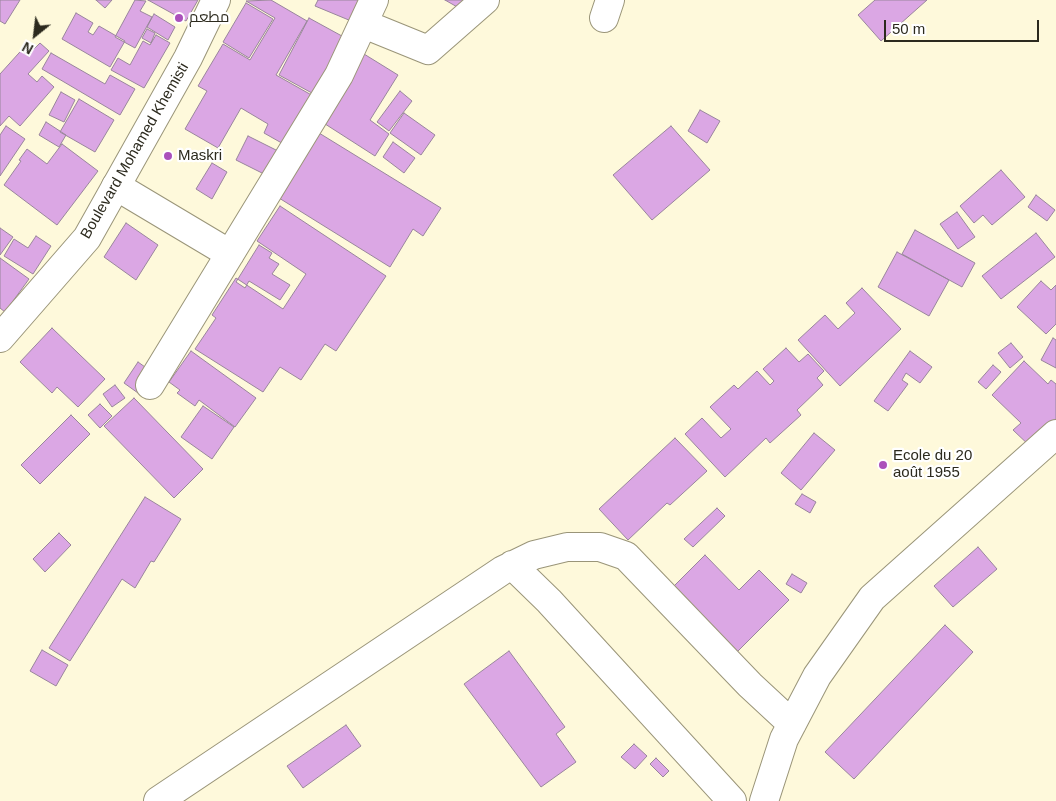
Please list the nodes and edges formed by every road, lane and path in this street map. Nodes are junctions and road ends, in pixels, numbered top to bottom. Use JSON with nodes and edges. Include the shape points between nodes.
{"nodes":[{"id":1,"x":216,"y":0,"type":"edge"},
{"id":2,"x":485,"y":0,"type":"edge"},
{"id":3,"x":369,"y":12,"type":"edge"},
{"id":4,"x":116,"y":186,"type":"junction"},
{"id":5,"x":230,"y":254,"type":"junction"},
{"id":6,"x":0,"y":338,"type":"edge"},
{"id":7,"x":150,"y":385,"type":"dead end"},
{"id":8,"x":1056,"y":434,"type":"edge"},
{"id":9,"x":512,"y":565,"type":"junction"},
{"id":10,"x":792,"y":724,"type":"junction"},
{"id":11,"x":158,"y":801,"type":"edge"},
{"id":12,"x":732,"y":801,"type":"edge"},
{"id":13,"x":764,"y":801,"type":"edge"}],
"edges":[{"from":1,"to":4,"type":"street","name":"Boulevard Mohamed Khemisti","via":[[188,58]]},
{"from":2,"to":3,"type":"street","via":[[428,50]]},
{"from":3,"to":5,"type":"street","via":[[339,75]]},
{"from":4,"to":5,"type":"street"},
{"from":4,"to":6,"type":"street","name":"Boulevard Mohamed Khemisti","via":[[87,238]]},
{"from":5,"to":7,"type":"street"},
{"from":8,"to":10,"type":"street","via":[[872,598],[817,676]]},
{"from":9,"to":10,"type":"street","via":[[534,555],[567,547],[600,547],[626,556]]},
{"from":9,"to":11,"type":"street"},
{"from":9,"to":12,"type":"street","via":[[549,601]]},
{"from":10,"to":13,"type":"street"}]}
